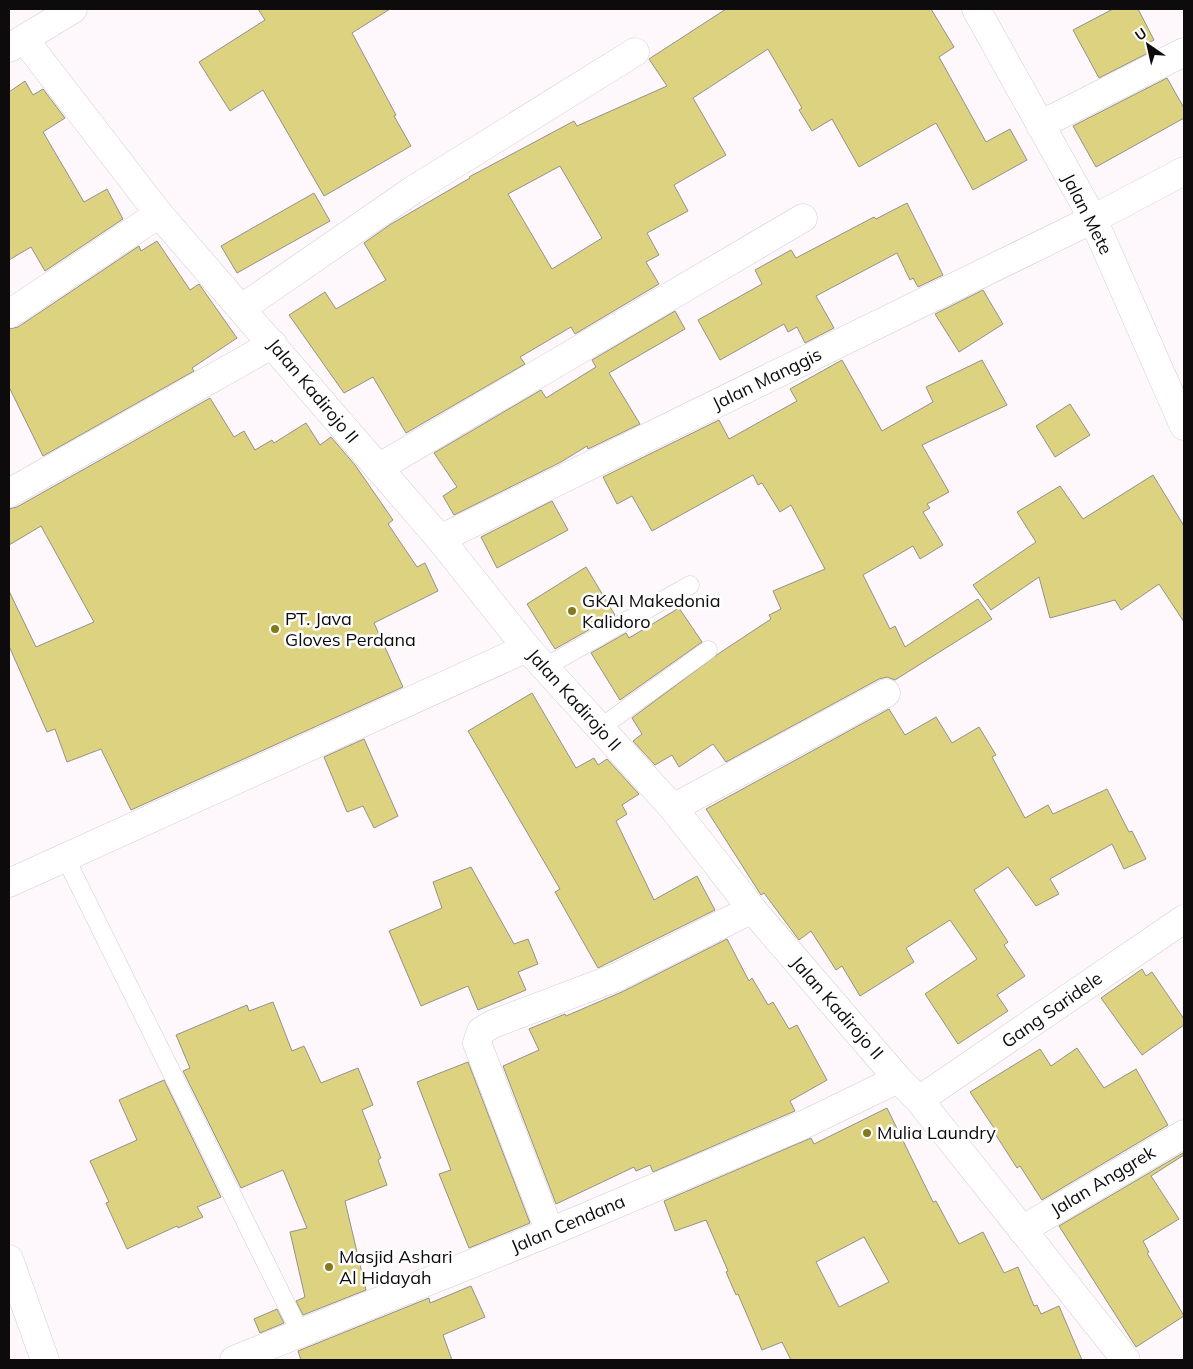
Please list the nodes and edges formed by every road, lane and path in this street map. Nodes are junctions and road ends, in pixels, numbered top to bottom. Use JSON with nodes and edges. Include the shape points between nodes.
{"nodes":[{"id":1,"x":73,"y":9,"type":"edge"},
{"id":2,"x":982,"y":11,"type":"edge"},
{"id":3,"x":16,"y":43,"type":"edge"},
{"id":4,"x":636,"y":52,"type":"dead end"},
{"id":5,"x":1184,"y":52,"type":"edge"},
{"id":6,"x":1040,"y":125,"type":"junction"},
{"id":7,"x":1184,"y":171,"type":"edge"},
{"id":8,"x":159,"y":214,"type":"junction"},
{"id":9,"x":803,"y":218,"type":"dead end"},
{"id":10,"x":1093,"y":219,"type":"junction"},
{"id":11,"x":242,"y":308,"type":"junction"},
{"id":12,"x":9,"y":314,"type":"edge"},
{"id":13,"x":273,"y":344,"type":"junction"},
{"id":14,"x":1184,"y":426,"type":"edge"},
{"id":15,"x":378,"y":468,"type":"junction"},
{"id":16,"x":9,"y":494,"type":"edge"},
{"id":17,"x":440,"y":539,"type":"junction"},
{"id":18,"x":690,"y":585,"type":"dead end"},
{"id":19,"x":708,"y":650,"type":"dead end"},
{"id":20,"x":536,"y":658,"type":"junction"},
{"id":21,"x":886,"y":694,"type":"dead end"},
{"id":22,"x":600,"y":728,"type":"junction"},
{"id":23,"x":673,"y":808,"type":"junction"},
{"id":24,"x":65,"y":857,"type":"junction"},
{"id":25,"x":9,"y":883,"type":"edge"},
{"id":26,"x":752,"y":908,"type":"junction"},
{"id":27,"x":1184,"y":919,"type":"edge"},
{"id":28,"x":898,"y":1079,"type":"junction"},
{"id":29,"x":919,"y":1100,"type":"junction"},
{"id":30,"x":1184,"y":1134,"type":"edge"},
{"id":31,"x":1022,"y":1230,"type":"junction"},
{"id":32,"x":550,"y":1232,"type":"junction"},
{"id":33,"x":9,"y":1259,"type":"edge"},
{"id":34,"x":301,"y":1334,"type":"junction"},
{"id":35,"x":275,"y":1353,"type":"edge"},
{"id":36,"x":46,"y":1360,"type":"edge"},
{"id":37,"x":234,"y":1360,"type":"edge"},
{"id":38,"x":1126,"y":1360,"type":"edge"}],
"edges":[{"from":1,"to":3,"type":"street"},
{"from":2,"to":6,"type":"street","name":"Jalan Mete"},
{"from":3,"to":8,"type":"street","name":"Jalan Kadirojo II"},
{"from":4,"to":11,"type":"street","via":[[413,190]]},
{"from":5,"to":6,"type":"street"},
{"from":6,"to":10,"type":"street","name":"Jalan Mete"},
{"from":7,"to":10,"type":"street","name":"Jalan Manggis"},
{"from":8,"to":11,"type":"street","name":"Jalan Kadirojo II"},
{"from":8,"to":12,"type":"street"},
{"from":9,"to":15,"type":"street"},
{"from":10,"to":14,"type":"street","name":"Jalan Mete"},
{"from":10,"to":17,"type":"street","name":"Jalan Manggis"},
{"from":11,"to":13,"type":"street","name":"Jalan Kadirojo II"},
{"from":13,"to":15,"type":"street","name":"Jalan Kadirojo II"},
{"from":13,"to":16,"type":"street"},
{"from":15,"to":17,"type":"street","name":"Jalan Kadirojo II"},
{"from":17,"to":20,"type":"street","name":"Jalan Kadirojo II"},
{"from":18,"to":20,"type":"lane"},
{"from":19,"to":22,"type":"lane"},
{"from":20,"to":22,"type":"street","name":"Jalan Kadirojo II"},
{"from":20,"to":24,"type":"street"},
{"from":21,"to":23,"type":"street"},
{"from":22,"to":23,"type":"street","name":"Jalan Kadirojo II"},
{"from":23,"to":26,"type":"street","name":"Jalan Kadirojo II"},
{"from":24,"to":25,"type":"street"},
{"from":24,"to":34,"type":"lane"},
{"from":26,"to":28,"type":"street","name":"Jalan Kadirojo II"},
{"from":26,"to":32,"type":"street","via":[[617,978],[481,1031],[477,1043]]},
{"from":27,"to":29,"type":"street","name":"Gang Saridele"},
{"from":28,"to":29,"type":"street","name":"Jalan Kadirojo II"},
{"from":28,"to":32,"type":"street","name":"Jalan Cendana","via":[[803,1125]]},
{"from":29,"to":31,"type":"street","name":"Jalan Kadirojo II"},
{"from":30,"to":31,"type":"street","name":"Jalan Anggrek"},
{"from":31,"to":38,"type":"street","name":"Jalan Kadirojo II"},
{"from":32,"to":34,"type":"street","name":"Jalan Cendana"},
{"from":33,"to":36,"type":"street"},
{"from":34,"to":35,"type":"street","name":"Jalan Cendana"},
{"from":35,"to":37,"type":"street","name":"Jalan Cendana"}]}
